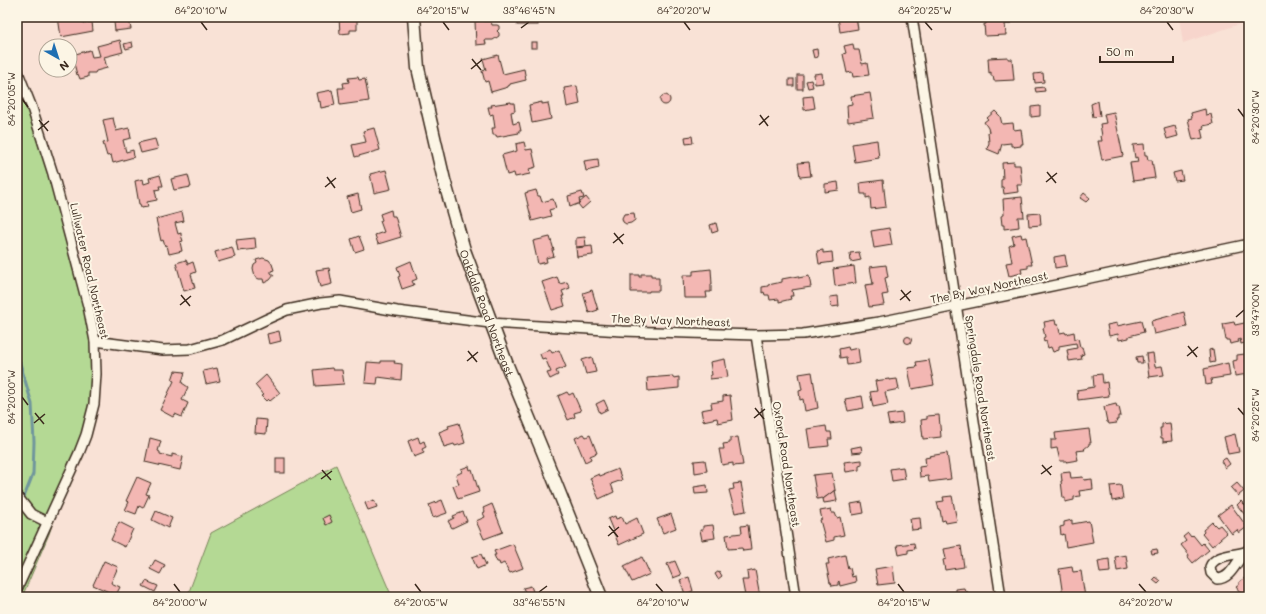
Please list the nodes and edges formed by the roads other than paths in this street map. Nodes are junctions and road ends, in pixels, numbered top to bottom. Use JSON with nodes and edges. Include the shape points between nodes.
{"nodes":[{"id":1,"x":414,"y":17,"type":"edge"},
{"id":2,"x":912,"y":17,"type":"edge"},
{"id":3,"x":17,"y":70,"type":"edge"},
{"id":4,"x":1249,"y":244,"type":"edge"},
{"id":5,"x":956,"y":306,"type":"junction"},
{"id":6,"x":490,"y":324,"type":"junction"},
{"id":7,"x":756,"y":334,"type":"junction"},
{"id":8,"x":95,"y":341,"type":"junction"},
{"id":9,"x":17,"y":496,"type":"edge"},
{"id":10,"x":46,"y":522,"type":"junction"},
{"id":11,"x":17,"y":589,"type":"edge"},
{"id":12,"x":601,"y":597,"type":"edge"},
{"id":13,"x":796,"y":597,"type":"edge"},
{"id":14,"x":1001,"y":597,"type":"edge"}],
"edges":[{"from":1,"to":6,"type":"street","name":"Oakdale Road Northeast","via":[[418,68],[444,180],[464,250]]},
{"from":2,"to":5,"type":"street","name":"Springdale Road Northeast"},
{"from":3,"to":8,"type":"street","name":"Lullwater Road Northeast","via":[[54,174]]},
{"from":4,"to":5,"type":"street","name":"The By Way Northeast"},
{"from":5,"to":7,"type":"street","name":"The By Way Northeast","via":[[802,334]]},
{"from":5,"to":14,"type":"street","name":"Springdale Road Northeast"},
{"from":6,"to":7,"type":"street","name":"The By Way Northeast","via":[[622,331]]},
{"from":6,"to":8,"type":"street","name":"The By Way Northeast","via":[[350,302],[330,302],[287,310],[223,340],[190,349],[163,350]]},
{"from":6,"to":12,"type":"street","name":"Oakdale Road Northeast"},
{"from":7,"to":13,"type":"street","name":"Oxford Road Northeast"},
{"from":8,"to":10,"type":"street","name":"Lullwater Road Northeast","via":[[96,389],[91,418],[79,453]]},
{"from":9,"to":10,"type":"street","via":[[31,514]]},
{"from":10,"to":11,"type":"street","name":"Lullwater Road Northeast"}]}
